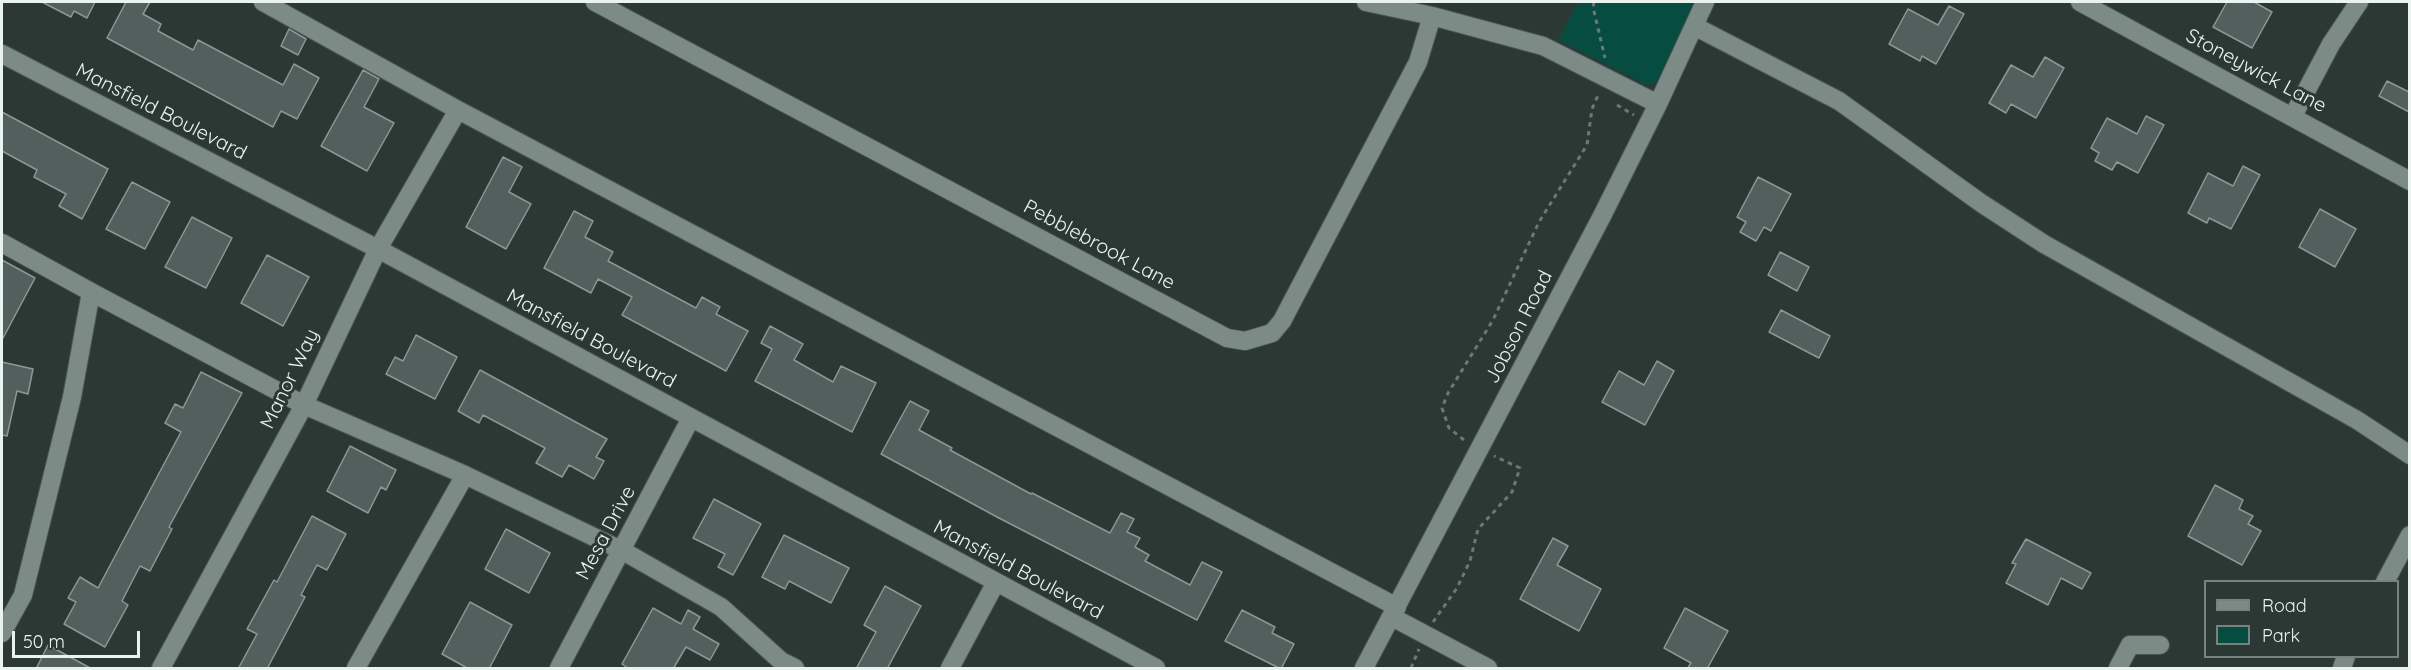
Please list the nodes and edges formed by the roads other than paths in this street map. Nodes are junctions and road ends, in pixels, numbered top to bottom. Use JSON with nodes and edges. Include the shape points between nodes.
{"nodes":[{"id":1,"x":262,"y":2,"type":"edge"},
{"id":2,"x":595,"y":2,"type":"edge"},
{"id":3,"x":1366,"y":2,"type":"edge"},
{"id":4,"x":1705,"y":2,"type":"edge"},
{"id":5,"x":2080,"y":2,"type":"edge"},
{"id":6,"x":2359,"y":2,"type":"edge"},
{"id":7,"x":1432,"y":16,"type":"junction"},
{"id":8,"x":1694,"y":26,"type":"junction"},
{"id":9,"x":2,"y":54,"type":"edge"},
{"id":10,"x":1658,"y":104,"type":"junction"},
{"id":11,"x":458,"y":110,"type":"junction"},
{"id":12,"x":2293,"y":116,"type":"junction"},
{"id":13,"x":2409,"y":181,"type":"edge"},
{"id":14,"x":2,"y":243,"type":"edge"},
{"id":15,"x":378,"y":249,"type":"junction"},
{"id":16,"x":91,"y":292,"type":"junction"},
{"id":17,"x":304,"y":405,"type":"junction"},
{"id":18,"x":691,"y":418,"type":"junction"},
{"id":19,"x":2409,"y":455,"type":"edge"},
{"id":20,"x":465,"y":476,"type":"junction"},
{"id":21,"x":2409,"y":535,"type":"edge"},
{"id":22,"x":623,"y":551,"type":"junction"},
{"id":23,"x":2386,"y":580,"type":"edge"},
{"id":24,"x":995,"y":584,"type":"junction"},
{"id":25,"x":1395,"y":612,"type":"junction"},
{"id":26,"x":2,"y":633,"type":"edge"},
{"id":27,"x":2160,"y":645,"type":"dead end"},
{"id":28,"x":784,"y":666,"type":"edge"},
{"id":29,"x":161,"y":669,"type":"edge"},
{"id":30,"x":356,"y":669,"type":"edge"},
{"id":31,"x":559,"y":669,"type":"edge"},
{"id":32,"x":950,"y":669,"type":"edge"},
{"id":33,"x":1156,"y":669,"type":"edge"},
{"id":34,"x":1364,"y":669,"type":"edge"},
{"id":35,"x":1488,"y":669,"type":"edge"},
{"id":36,"x":2118,"y":669,"type":"edge"}],
"edges":[{"from":1,"to":11,"type":"street"},
{"from":2,"to":7,"type":"street","name":"Pebblebrook Lane","via":[[1227,338],[1245,341],[1272,333],[1282,321],[1418,62]]},
{"from":3,"to":7,"type":"street"},
{"from":4,"to":8,"type":"street","name":"Jobson Road"},
{"from":5,"to":12,"type":"street","name":"Stoneywick Lane"},
{"from":6,"to":12,"type":"street","via":[[2331,44]]},
{"from":7,"to":10,"type":"street","via":[[1543,46]]},
{"from":8,"to":10,"type":"street","name":"Jobson Road"},
{"from":8,"to":19,"type":"street","via":[[1839,101],[2044,244],[2357,420]]},
{"from":9,"to":15,"type":"street","name":"Mansfield Boulevard"},
{"from":10,"to":25,"type":"street","name":"Jobson Road"},
{"from":11,"to":15,"type":"street","name":"Manor Way"},
{"from":11,"to":25,"type":"street"},
{"from":12,"to":13,"type":"street","name":"Stoneywick Lane"},
{"from":14,"to":16,"type":"street"},
{"from":15,"to":17,"type":"street","name":"Manor Way"},
{"from":15,"to":18,"type":"street","name":"Mansfield Boulevard"},
{"from":16,"to":17,"type":"street"},
{"from":16,"to":26,"type":"street","via":[[72,397],[23,595]]},
{"from":17,"to":20,"type":"street"},
{"from":17,"to":29,"type":"street","name":"Manor Way"},
{"from":18,"to":22,"type":"street","name":"Mesa Drive"},
{"from":18,"to":24,"type":"street","name":"Mansfield Boulevard"},
{"from":20,"to":22,"type":"street"},
{"from":20,"to":30,"type":"street"},
{"from":21,"to":23,"type":"street"},
{"from":22,"to":28,"type":"street","via":[[720,607]]},
{"from":22,"to":31,"type":"street","name":"Mesa Drive"},
{"from":24,"to":32,"type":"street"},
{"from":24,"to":33,"type":"street","name":"Mansfield Boulevard"},
{"from":25,"to":34,"type":"street","name":"Jobson Road"},
{"from":25,"to":35,"type":"street"},
{"from":27,"to":36,"type":"street","via":[[2130,645]]}]}
